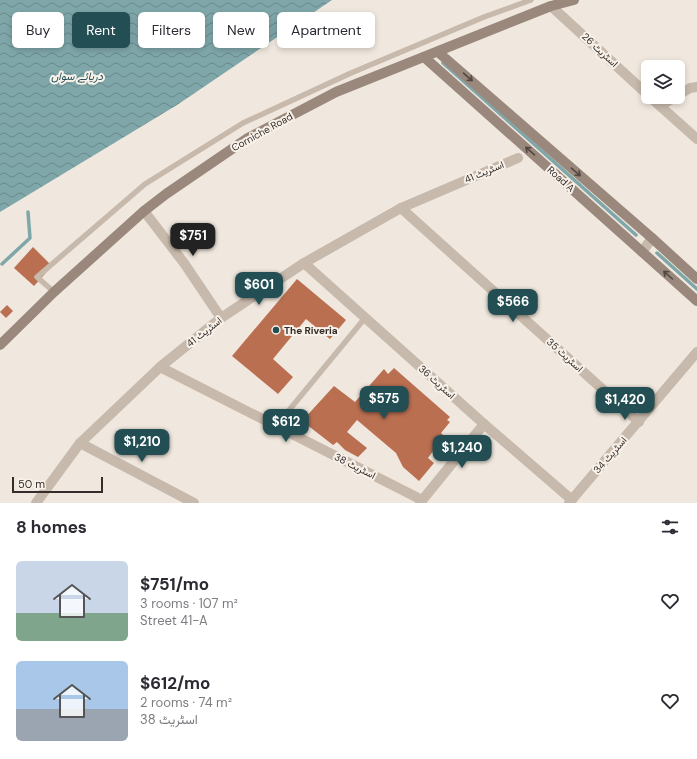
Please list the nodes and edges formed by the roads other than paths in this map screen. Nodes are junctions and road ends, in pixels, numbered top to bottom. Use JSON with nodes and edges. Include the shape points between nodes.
{"nodes":[{"id":1,"x":531,"y":0,"type":"edge"},
{"id":2,"x":574,"y":0,"type":"edge"},
{"id":3,"x":551,"y":6,"type":"junction"},
{"id":4,"x":438,"y":52,"type":"junction"},
{"id":5,"x":424,"y":57,"type":"junction"},
{"id":6,"x":697,"y":87,"type":"edge"},
{"id":7,"x":641,"y":89,"type":"edge"},
{"id":8,"x":685,"y":91,"type":"edge"},
{"id":9,"x":663,"y":104,"type":"edge"},
{"id":10,"x":660,"y":106,"type":"joint"},
{"id":11,"x":697,"y":139,"type":"edge"},
{"id":12,"x":518,"y":158,"type":"dead end"},
{"id":13,"x":401,"y":208,"type":"junction"},
{"id":14,"x":144,"y":211,"type":"junction"},
{"id":15,"x":652,"y":238,"type":"junction"},
{"id":16,"x":642,"y":252,"type":"junction"},
{"id":17,"x":304,"y":263,"type":"junction"},
{"id":18,"x":697,"y":279,"type":"edge"},
{"id":19,"x":54,"y":292,"type":"junction"},
{"id":20,"x":697,"y":301,"type":"edge"},
{"id":21,"x":221,"y":318,"type":"junction"},
{"id":22,"x":365,"y":318,"type":"junction"},
{"id":23,"x":0,"y":345,"type":"edge"},
{"id":24,"x":697,"y":352,"type":"edge"},
{"id":25,"x":160,"y":367,"type":"junction"},
{"id":26,"x":639,"y":422,"type":"junction"},
{"id":27,"x":484,"y":424,"type":"junction"},
{"id":28,"x":276,"y":426,"type":"junction"},
{"id":29,"x":80,"y":443,"type":"junction"},
{"id":30,"x":570,"y":501,"type":"edge"},
{"id":31,"x":421,"y":502,"type":"edge"},
{"id":32,"x":36,"y":503,"type":"edge"},
{"id":33,"x":194,"y":503,"type":"edge"}],
"edges":[{"from":1,"to":19,"type":"lane","via":[[351,73],[236,127],[145,184],[37,277]]},
{"from":2,"to":3,"type":"street","name":"Corniche Road"},
{"from":3,"to":4,"type":"street","name":"Corniche Road"},
{"from":3,"to":7,"type":"street","name":"اسٹریٹ 26"},
{"from":4,"to":5,"type":"street","name":"Corniche Road"},
{"from":4,"to":15,"type":"street","name":"Road A","one_way":true},
{"from":5,"to":14,"type":"street","name":"Corniche Road","via":[[336,92],[248,138]]},
{"from":16,"to":5,"type":"street","name":"Road A","one_way":true},
{"from":6,"to":8,"type":"street"},
{"from":9,"to":10,"type":"street"},
{"from":10,"to":11,"type":"street","name":"اسٹریٹ 26"},
{"from":12,"to":13,"type":"street","name":"اسٹریٹ 41"},
{"from":13,"to":17,"type":"street","name":"اسٹریٹ 41"},
{"from":13,"to":26,"type":"street","name":"اسٹریٹ 35"},
{"from":14,"to":19,"type":"street","name":"Corniche Road"},
{"from":14,"to":21,"type":"street","via":[[184,263]]},
{"from":15,"to":16,"type":"street"},
{"from":15,"to":18,"type":"street","name":"Road A"},
{"from":20,"to":16,"type":"street","name":"Road A","one_way":true},
{"from":17,"to":21,"type":"street","name":"اسٹریٹ 41"},
{"from":17,"to":22,"type":"street","name":"اسٹریٹ 36"},
{"from":19,"to":23,"type":"street","name":"Corniche Road"},
{"from":21,"to":25,"type":"street","name":"اسٹریٹ 41"},
{"from":22,"to":27,"type":"street","name":"اسٹریٹ 36"},
{"from":22,"to":28,"type":"lane"},
{"from":24,"to":26,"type":"street","name":"اسٹریٹ 34"},
{"from":25,"to":28,"type":"street","name":"اسٹریٹ 38"},
{"from":25,"to":29,"type":"street","name":"اسٹریٹ 41"},
{"from":26,"to":30,"type":"street","name":"اسٹریٹ 34"},
{"from":27,"to":30,"type":"street","name":"اسٹریٹ 36"},
{"from":27,"to":31,"type":"street"},
{"from":28,"to":31,"type":"street","name":"اسٹریٹ 38"},
{"from":29,"to":32,"type":"street","name":"اسٹریٹ 41"},
{"from":29,"to":33,"type":"street"}]}
